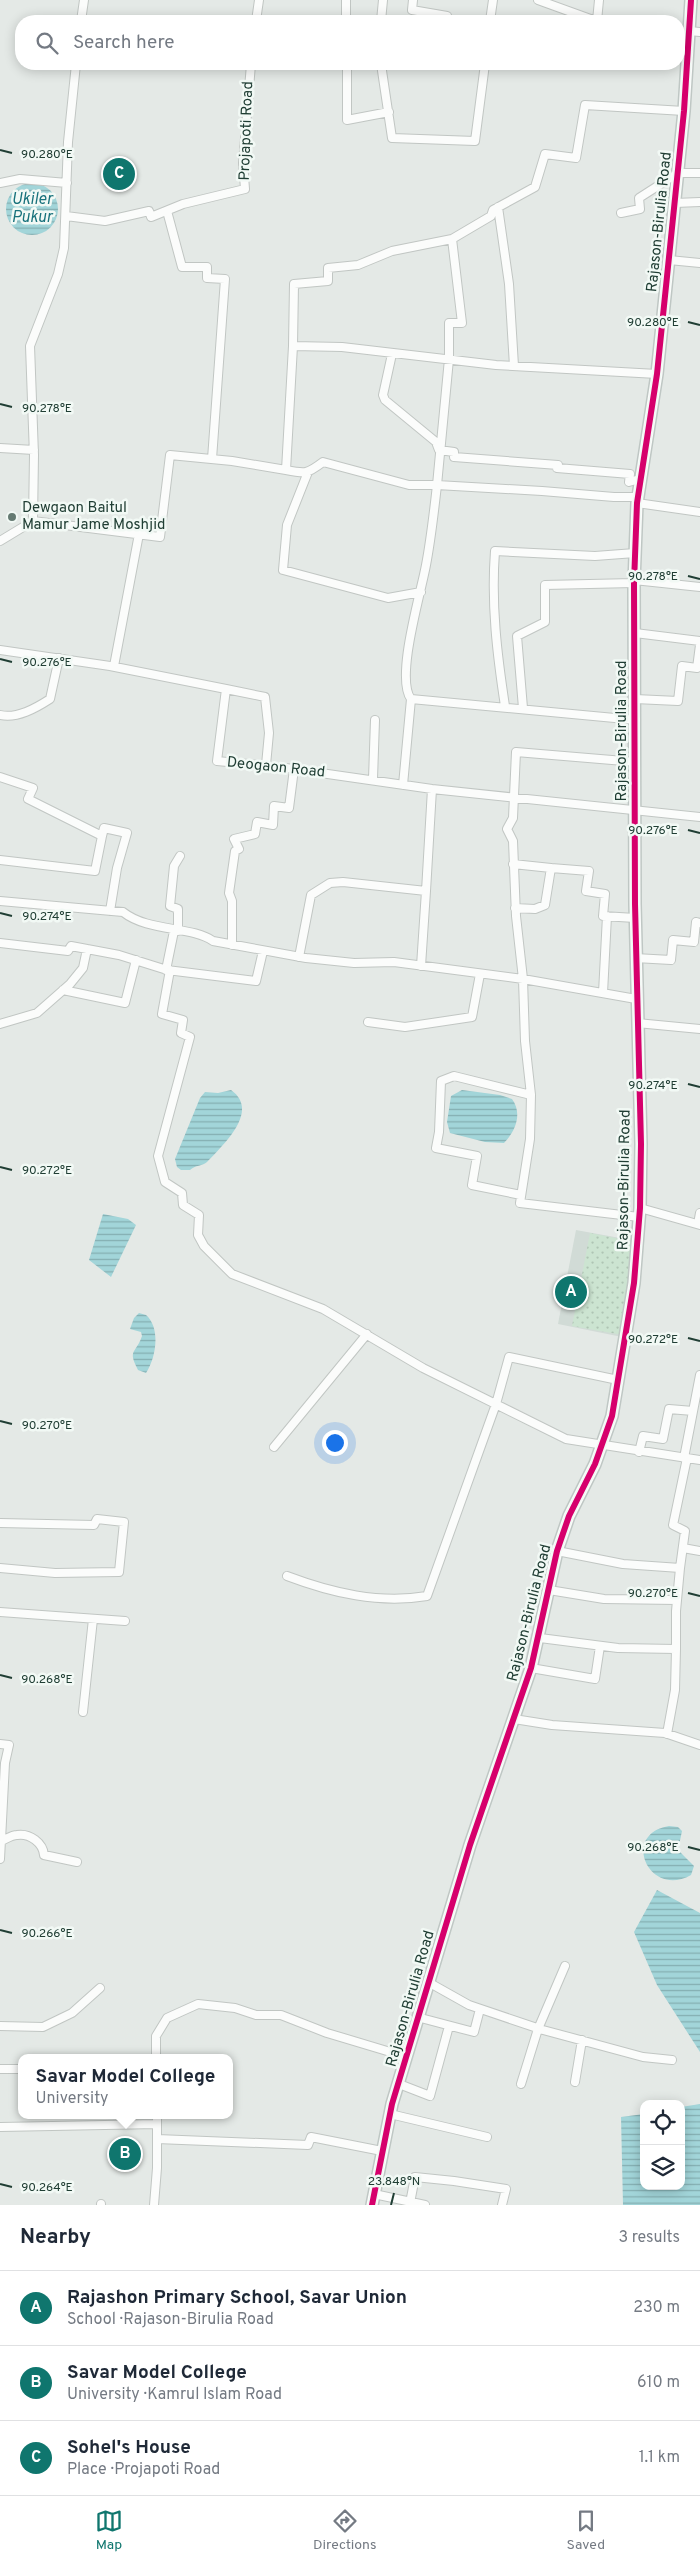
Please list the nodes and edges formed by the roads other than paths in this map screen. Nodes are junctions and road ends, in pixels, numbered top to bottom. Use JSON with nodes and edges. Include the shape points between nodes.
{"nodes":[{"id":1,"x":84,"y":0,"type":"edge"},
{"id":2,"x":259,"y":0,"type":"edge"},
{"id":3,"x":346,"y":0,"type":"edge"},
{"id":4,"x":383,"y":0,"type":"edge"},
{"id":5,"x":413,"y":0,"type":"edge"},
{"id":6,"x":493,"y":0,"type":"edge"},
{"id":7,"x":538,"y":0,"type":"edge"},
{"id":8,"x":599,"y":0,"type":"edge"},
{"id":9,"x":691,"y":0,"type":"edge"},
{"id":10,"x":82,"y":15,"type":"edge"},
{"id":11,"x":257,"y":15,"type":"edge"},
{"id":12,"x":346,"y":15,"type":"edge"},
{"id":13,"x":382,"y":15,"type":"edge"},
{"id":14,"x":441,"y":15,"type":"edge"},
{"id":15,"x":491,"y":15,"type":"edge"},
{"id":16,"x":579,"y":15,"type":"edge"},
{"id":17,"x":597,"y":15,"type":"edge"},
{"id":18,"x":689,"y":35,"type":"edge"},
{"id":19,"x":75,"y":70,"type":"edge"},
{"id":20,"x":251,"y":70,"type":"edge"},
{"id":21,"x":346,"y":70,"type":"edge"},
{"id":22,"x":382,"y":70,"type":"edge"},
{"id":23,"x":484,"y":70,"type":"edge"},
{"id":24,"x":684,"y":111,"type":"junction"},
{"id":25,"x":389,"y":112,"type":"junction"},
{"id":26,"x":678,"y":173,"type":"junction"},
{"id":27,"x":700,"y":173,"type":"edge"},
{"id":28,"x":0,"y":183,"type":"edge"},
{"id":29,"x":67,"y":183,"type":"junction"},
{"id":30,"x":700,"y":202,"type":"edge"},
{"id":31,"x":674,"y":203,"type":"junction"},
{"id":32,"x":498,"y":207,"type":"junction"},
{"id":33,"x":168,"y":211,"type":"junction"},
{"id":34,"x":621,"y":214,"type":"dead end"},
{"id":35,"x":66,"y":216,"type":"junction"},
{"id":36,"x":452,"y":239,"type":"junction"},
{"id":37,"x":669,"y":260,"type":"junction"},
{"id":38,"x":700,"y":263,"type":"edge"},
{"id":39,"x":293,"y":346,"type":"junction"},
{"id":40,"x":392,"y":354,"type":"junction"},
{"id":41,"x":449,"y":359,"type":"junction"},
{"id":42,"x":514,"y":366,"type":"junction"},
{"id":43,"x":657,"y":374,"type":"junction"},
{"id":44,"x":0,"y":448,"type":"edge"},
{"id":45,"x":34,"y":450,"type":"junction"},
{"id":46,"x":440,"y":450,"type":"junction"},
{"id":47,"x":212,"y":459,"type":"junction"},
{"id":48,"x":286,"y":470,"type":"junction"},
{"id":49,"x":308,"y":472,"type":"junction"},
{"id":50,"x":640,"y":479,"type":"junction"},
{"id":51,"x":437,"y":485,"type":"junction"},
{"id":52,"x":638,"y":500,"type":"junction"},
{"id":53,"x":700,"y":512,"type":"edge"},
{"id":54,"x":32,"y":521,"type":"junction"},
{"id":55,"x":139,"y":534,"type":"junction"},
{"id":56,"x":0,"y":541,"type":"edge"},
{"id":57,"x":636,"y":553,"type":"junction"},
{"id":58,"x":634,"y":581,"type":"junction"},
{"id":59,"x":700,"y":587,"type":"edge"},
{"id":60,"x":420,"y":592,"type":"junction"},
{"id":61,"x":635,"y":633,"type":"junction"},
{"id":62,"x":700,"y":641,"type":"edge"},
{"id":63,"x":700,"y":645,"type":"edge"},
{"id":64,"x":0,"y":650,"type":"edge"},
{"id":65,"x":59,"y":658,"type":"junction"},
{"id":66,"x":114,"y":666,"type":"junction"},
{"id":67,"x":226,"y":689,"type":"junction"},
{"id":68,"x":411,"y":699,"type":"junction"},
{"id":69,"x":635,"y":699,"type":"junction"},
{"id":70,"x":505,"y":706,"type":"junction"},
{"id":71,"x":523,"y":708,"type":"junction"},
{"id":72,"x":0,"y":715,"type":"edge"},
{"id":73,"x":375,"y":720,"type":"dead end"},
{"id":74,"x":636,"y":720,"type":"junction"},
{"id":75,"x":636,"y":762,"type":"junction"},
{"id":76,"x":266,"y":766,"type":"junction"},
{"id":77,"x":294,"y":769,"type":"junction"},
{"id":78,"x":0,"y":777,"type":"edge"},
{"id":79,"x":372,"y":779,"type":"junction"},
{"id":80,"x":404,"y":785,"type":"junction"},
{"id":81,"x":432,"y":789,"type":"junction"},
{"id":82,"x":512,"y":798,"type":"junction"},
{"id":83,"x":634,"y":810,"type":"junction"},
{"id":84,"x":700,"y":818,"type":"edge"},
{"id":85,"x":102,"y":836,"type":"junction"},
{"id":86,"x":180,"y":856,"type":"dead end"},
{"id":87,"x":0,"y":860,"type":"edge"},
{"id":88,"x":513,"y":864,"type":"junction"},
{"id":89,"x":551,"y":868,"type":"junction"},
{"id":90,"x":426,"y":891,"type":"junction"},
{"id":91,"x":0,"y":901,"type":"edge"},
{"id":92,"x":515,"y":908,"type":"junction"},
{"id":93,"x":110,"y":911,"type":"junction"},
{"id":94,"x":607,"y":916,"type":"junction"},
{"id":95,"x":635,"y":918,"type":"junction"},
{"id":96,"x":700,"y":922,"type":"edge"},
{"id":97,"x":176,"y":931,"type":"junction"},
{"id":98,"x":0,"y":943,"type":"edge"},
{"id":99,"x":232,"y":945,"type":"junction"},
{"id":100,"x":87,"y":949,"type":"junction"},
{"id":101,"x":263,"y":951,"type":"junction"},
{"id":102,"x":298,"y":957,"type":"junction"},
{"id":103,"x":635,"y":958,"type":"junction"},
{"id":104,"x":136,"y":960,"type":"junction"},
{"id":105,"x":421,"y":966,"type":"junction"},
{"id":106,"x":168,"y":970,"type":"junction"},
{"id":107,"x":480,"y":974,"type":"junction"},
{"id":108,"x":523,"y":979,"type":"junction"},
{"id":109,"x":63,"y":990,"type":"junction"},
{"id":110,"x":603,"y":993,"type":"junction"},
{"id":111,"x":636,"y":998,"type":"junction"},
{"id":112,"x":368,"y":1022,"type":"dead end"},
{"id":113,"x":637,"y":1023,"type":"junction"},
{"id":114,"x":0,"y":1024,"type":"edge"},
{"id":115,"x":700,"y":1028,"type":"edge"},
{"id":116,"x":531,"y":1095,"type":"junction"},
{"id":117,"x":522,"y":1194,"type":"junction"},
{"id":118,"x":640,"y":1212,"type":"junction"},
{"id":119,"x":700,"y":1213,"type":"edge"},
{"id":120,"x":699,"y":1225,"type":"edge"},
{"id":121,"x":367,"y":1334,"type":"junction"},
{"id":122,"x":700,"y":1375,"type":"edge"},
{"id":123,"x":618,"y":1380,"type":"junction"},
{"id":124,"x":496,"y":1404,"type":"junction"},
{"id":125,"x":693,"y":1411,"type":"junction"},
{"id":126,"x":601,"y":1446,"type":"junction"},
{"id":127,"x":274,"y":1447,"type":"dead end"},
{"id":128,"x":639,"y":1452,"type":"junction"},
{"id":129,"x":686,"y":1458,"type":"junction"},
{"id":130,"x":700,"y":1460,"type":"edge"},
{"id":131,"x":0,"y":1523,"type":"edge"},
{"id":132,"x":683,"y":1548,"type":"junction"},
{"id":133,"x":557,"y":1551,"type":"junction"},
{"id":134,"x":700,"y":1551,"type":"edge"},
{"id":135,"x":0,"y":1568,"type":"edge"},
{"id":136,"x":680,"y":1568,"type":"junction"},
{"id":137,"x":287,"y":1576,"type":"dead end"},
{"id":138,"x":549,"y":1590,"type":"junction"},
{"id":139,"x":678,"y":1600,"type":"junction"},
{"id":140,"x":0,"y":1612,"type":"edge"},
{"id":141,"x":93,"y":1619,"type":"junction"},
{"id":142,"x":125,"y":1621,"type":"dead end"},
{"id":143,"x":540,"y":1638,"type":"junction"},
{"id":144,"x":600,"y":1646,"type":"junction"},
{"id":145,"x":676,"y":1649,"type":"junction"},
{"id":146,"x":531,"y":1668,"type":"junction"},
{"id":147,"x":83,"y":1712,"type":"dead end"},
{"id":148,"x":514,"y":1719,"type":"junction"},
{"id":149,"x":667,"y":1734,"type":"junction"},
{"id":150,"x":0,"y":1744,"type":"edge"},
{"id":151,"x":700,"y":1745,"type":"edge"},
{"id":152,"x":2,"y":1770,"type":"edge"},
{"id":153,"x":1,"y":1841,"type":"junction"},
{"id":154,"x":0,"y":1859,"type":"edge"},
{"id":155,"x":77,"y":1862,"type":"dead end"},
{"id":156,"x":565,"y":1966,"type":"dead end"},
{"id":157,"x":428,"y":1982,"type":"junction"},
{"id":158,"x":100,"y":1988,"type":"dead end"},
{"id":159,"x":480,"y":2009,"type":"junction"},
{"id":160,"x":418,"y":2017,"type":"junction"},
{"id":161,"x":0,"y":2026,"type":"edge"},
{"id":162,"x":449,"y":2026,"type":"junction"},
{"id":163,"x":538,"y":2029,"type":"junction"},
{"id":164,"x":582,"y":2040,"type":"junction"},
{"id":165,"x":156,"y":2054,"type":"edge"},
{"id":166,"x":407,"y":2057,"type":"junction"},
{"id":167,"x":672,"y":2060,"type":"dead end"},
{"id":168,"x":0,"y":2069,"type":"edge"},
{"id":169,"x":18,"y":2069,"type":"edge"},
{"id":170,"x":575,"y":2082,"type":"dead end"},
{"id":171,"x":398,"y":2084,"type":"junction"},
{"id":172,"x":521,"y":2084,"type":"dead end"},
{"id":173,"x":390,"y":2114,"type":"junction"},
{"id":174,"x":157,"y":2120,"type":"edge"},
{"id":175,"x":0,"y":2127,"type":"edge"},
{"id":176,"x":487,"y":2136,"type":"dead end"},
{"id":177,"x":157,"y":2139,"type":"junction"},
{"id":178,"x":382,"y":2151,"type":"junction"},
{"id":179,"x":373,"y":2200,"type":"edge"},
{"id":180,"x":410,"y":2203,"type":"junction"},
{"id":181,"x":154,"y":2205,"type":"edge"},
{"id":182,"x":425,"y":2205,"type":"edge"},
{"id":183,"x":502,"y":2205,"type":"edge"}],
"edges":[{"from":1,"to":10,"type":"street"},
{"from":2,"to":11,"type":"street"},
{"from":3,"to":12,"type":"street"},
{"from":4,"to":13,"type":"street"},
{"from":5,"to":14,"type":"street","via":[[412,10]]},
{"from":6,"to":15,"type":"street"},
{"from":7,"to":16,"type":"street"},
{"from":8,"to":17,"type":"street"},
{"from":9,"to":18,"type":"street","name":"Rajason-Birulia Road"},
{"from":18,"to":24,"type":"street","name":"Rajason-Birulia Road"},
{"from":19,"to":29,"type":"street"},
{"from":20,"to":33,"type":"street","name":"Projapoti Road","via":[[243,163],[245,189],[183,204]]},
{"from":21,"to":25,"type":"street","via":[[347,120]]},
{"from":22,"to":25,"type":"street"},
{"from":23,"to":25,"type":"street","via":[[475,141],[392,138]]},
{"from":24,"to":26,"type":"street","name":"Rajason-Birulia Road"},
{"from":24,"to":32,"type":"street","via":[[585,105],[576,158],[545,154],[535,187]]},
{"from":26,"to":27,"type":"street"},
{"from":26,"to":31,"type":"street","name":"Rajason-Birulia Road"},
{"from":26,"to":34,"type":"street","via":[[639,198],[640,209]]},
{"from":28,"to":29,"type":"street","via":[[20,179]]},
{"from":29,"to":35,"type":"street"},
{"from":30,"to":31,"type":"street"},
{"from":31,"to":37,"type":"street","name":"Rajason-Birulia Road"},
{"from":32,"to":36,"type":"street","via":[[491,216]]},
{"from":32,"to":42,"type":"street","via":[[509,284]]},
{"from":33,"to":35,"type":"street","name":"Projapoti Road","via":[[151,217],[149,211],[105,221]]},
{"from":33,"to":47,"type":"street","via":[[182,267],[207,267],[207,278],[225,279]]},
{"from":35,"to":45,"type":"street","via":[[58,274],[30,346]]},
{"from":36,"to":39,"type":"street","via":[[392,251],[358,265],[328,268],[328,281],[294,284]]},
{"from":36,"to":41,"type":"street","via":[[462,322],[449,323]]},
{"from":37,"to":38,"type":"street"},
{"from":37,"to":43,"type":"street","name":"Rajason-Birulia Road"},
{"from":39,"to":40,"type":"street","via":[[342,347]]},
{"from":39,"to":48,"type":"street"},
{"from":40,"to":41,"type":"street"},
{"from":40,"to":46,"type":"street","via":[[383,395],[385,400],[436,442]]},
{"from":41,"to":42,"type":"street"},
{"from":41,"to":46,"type":"street"},
{"from":42,"to":43,"type":"street"},
{"from":43,"to":50,"type":"street","name":"Rajason-Birulia Road"},
{"from":44,"to":45,"type":"street"},
{"from":45,"to":54,"type":"street"},
{"from":46,"to":50,"type":"street","via":[[454,452],[454,457],[630,474],[629,482]]},
{"from":46,"to":51,"type":"street"},
{"from":47,"to":48,"type":"street"},
{"from":47,"to":55,"type":"street","via":[[170,455],[160,537]]},
{"from":48,"to":49,"type":"street"},
{"from":49,"to":51,"type":"street","via":[[322,462],[409,485]]},
{"from":49,"to":60,"type":"street","via":[[287,525],[283,570],[388,598]]},
{"from":50,"to":52,"type":"street","name":"Rajason-Birulia Road"},
{"from":51,"to":52,"type":"street"},
{"from":51,"to":60,"type":"street"},
{"from":52,"to":53,"type":"street"},
{"from":52,"to":57,"type":"street","name":"Rajason-Birulia Road"},
{"from":54,"to":55,"type":"street"},
{"from":54,"to":56,"type":"street"},
{"from":55,"to":66,"type":"street"},
{"from":57,"to":58,"type":"street","name":"Rajason-Birulia Road"},
{"from":57,"to":70,"type":"street","via":[[595,556],[495,551],[493,602]]},
{"from":58,"to":59,"type":"street"},
{"from":58,"to":61,"type":"street","name":"Rajason-Birulia Road"},
{"from":58,"to":71,"type":"street","via":[[546,585],[544,622],[517,636]]},
{"from":60,"to":68,"type":"street","via":[[406,660],[406,693]]},
{"from":61,"to":62,"type":"street"},
{"from":61,"to":69,"type":"street","name":"Rajason-Birulia Road"},
{"from":63,"to":69,"type":"street","via":[[696,668],[682,666],[678,701]]},
{"from":64,"to":65,"type":"street"},
{"from":65,"to":66,"type":"street"},
{"from":65,"to":72,"type":"street","via":[[50,699],[10,717]]},
{"from":66,"to":67,"type":"street"},
{"from":67,"to":76,"type":"street","via":[[265,697],[269,733]]},
{"from":67,"to":76,"type":"street","name":"Deogaon Road","via":[[217,761]]},
{"from":68,"to":70,"type":"street"},
{"from":68,"to":80,"type":"street"},
{"from":69,"to":74,"type":"street","name":"Rajason-Birulia Road"},
{"from":70,"to":71,"type":"street"},
{"from":71,"to":74,"type":"street"},
{"from":73,"to":79,"type":"street"},
{"from":74,"to":75,"type":"street","name":"Rajason-Birulia Road"},
{"from":75,"to":82,"type":"street","via":[[516,752]]},
{"from":75,"to":83,"type":"street","name":"Rajason-Birulia Road"},
{"from":76,"to":77,"type":"street","name":"Deogaon Road"},
{"from":77,"to":79,"type":"street","name":"Deogaon Road"},
{"from":77,"to":99,"type":"street","via":[[289,808],[274,806],[273,825],[256,822],[255,834],[234,839],[239,849],[235,851],[229,893],[232,901]]},
{"from":78,"to":85,"type":"street","via":[[33,788],[28,799]]},
{"from":79,"to":80,"type":"street","name":"Deogaon Road"},
{"from":80,"to":81,"type":"street","name":"Deogaon Road"},
{"from":81,"to":82,"type":"street","name":"Deogaon Road"},
{"from":81,"to":90,"type":"street"},
{"from":82,"to":83,"type":"street","name":"Deogaon Road"},
{"from":82,"to":88,"type":"street","via":[[512,818],[507,829],[512,841]]},
{"from":83,"to":84,"type":"street","name":"Deogaon Road"},
{"from":83,"to":95,"type":"street","name":"Rajason-Birulia Road"},
{"from":85,"to":87,"type":"street","via":[[95,871]]},
{"from":85,"to":93,"type":"street","via":[[104,828],[127,833]]},
{"from":86,"to":97,"type":"street","via":[[174,866],[170,906],[178,909]]},
{"from":88,"to":89,"type":"street"},
{"from":88,"to":92,"type":"street"},
{"from":89,"to":92,"type":"street","via":[[545,905],[535,909]]},
{"from":89,"to":94,"type":"street","via":[[589,870],[586,891],[605,894],[603,916]]},
{"from":90,"to":102,"type":"street","via":[[330,883],[311,895]]},
{"from":90,"to":105,"type":"street"},
{"from":91,"to":93,"type":"street"},
{"from":92,"to":108,"type":"street"},
{"from":93,"to":97,"type":"street","via":[[123,912],[132,919]]},
{"from":94,"to":95,"type":"street"},
{"from":94,"to":110,"type":"street"},
{"from":95,"to":103,"type":"street","name":"Rajason-Birulia Road"},
{"from":96,"to":103,"type":"street","via":[[696,922],[694,942],[673,940],[671,960]]},
{"from":97,"to":99,"type":"street"},
{"from":97,"to":106,"type":"street"},
{"from":98,"to":100,"type":"street","via":[[68,951],[71,946]]},
{"from":99,"to":101,"type":"street"},
{"from":100,"to":104,"type":"street"},
{"from":100,"to":109,"type":"street","via":[[82,968]]},
{"from":101,"to":102,"type":"street"},
{"from":101,"to":106,"type":"street","via":[[256,981]]},
{"from":102,"to":105,"type":"street"},
{"from":103,"to":111,"type":"street","name":"Rajason-Birulia Road"},
{"from":104,"to":106,"type":"street"},
{"from":104,"to":109,"type":"street","via":[[125,1003]]},
{"from":105,"to":107,"type":"street"},
{"from":106,"to":121,"type":"street","via":[[162,1014],[183,1020],[181,1033],[190,1037],[158,1156],[165,1182],[182,1193],[182,1205],[199,1215],[198,1235],[204,1246],[232,1274],[304,1300]]},
{"from":107,"to":108,"type":"street"},
{"from":107,"to":112,"type":"street","via":[[472,1018],[405,1027]]},
{"from":108,"to":110,"type":"street"},
{"from":108,"to":116,"type":"street"},
{"from":109,"to":114,"type":"street","via":[[37,1013]]},
{"from":110,"to":111,"type":"street"},
{"from":111,"to":113,"type":"street","name":"Rajason-Birulia Road"},
{"from":113,"to":115,"type":"street"},
{"from":113,"to":118,"type":"street","name":"Rajason-Birulia Road"},
{"from":116,"to":117,"type":"street","via":[[530,1140]]},
{"from":116,"to":117,"type":"street","via":[[454,1076],[441,1081],[440,1132],[436,1148],[477,1156],[472,1185]]},
{"from":117,"to":118,"type":"street","via":[[520,1203]]},
{"from":118,"to":120,"type":"street"},
{"from":118,"to":123,"type":"street","name":"Rajason-Birulia Road","via":[[634,1283]]},
{"from":119,"to":120,"type":"street"},
{"from":121,"to":124,"type":"street","via":[[423,1368]]},
{"from":121,"to":127,"type":"street"},
{"from":122,"to":125,"type":"street"},
{"from":123,"to":124,"type":"street","via":[[509,1356]]},
{"from":123,"to":126,"type":"street","name":"Rajason-Birulia Road","via":[[612,1416]]},
{"from":124,"to":126,"type":"street","via":[[566,1439]]},
{"from":124,"to":137,"type":"street","via":[[427,1596],[403,1600],[372,1599],[314,1586]]},
{"from":125,"to":128,"type":"street","via":[[669,1409],[663,1439],[644,1436]]},
{"from":125,"to":129,"type":"street"},
{"from":126,"to":128,"type":"street"},
{"from":126,"to":133,"type":"street","name":"Rajason-Birulia Road"},
{"from":128,"to":129,"type":"street"},
{"from":129,"to":130,"type":"street"},
{"from":129,"to":132,"type":"street","via":[[673,1525],[685,1531]]},
{"from":131,"to":135,"type":"street","via":[[94,1525],[96,1519],[124,1522],[119,1572],[55,1573]]},
{"from":132,"to":134,"type":"street"},
{"from":132,"to":136,"type":"street"},
{"from":133,"to":136,"type":"street","via":[[623,1564]]},
{"from":133,"to":138,"type":"street","name":"Rajason-Birulia Road"},
{"from":136,"to":139,"type":"street"},
{"from":138,"to":139,"type":"street","via":[[604,1598]]},
{"from":138,"to":143,"type":"street","name":"Rajason-Birulia Road"},
{"from":139,"to":145,"type":"street"},
{"from":140,"to":141,"type":"street"},
{"from":141,"to":142,"type":"street"},
{"from":141,"to":147,"type":"street"},
{"from":143,"to":144,"type":"street"},
{"from":143,"to":146,"type":"street","name":"Rajason-Birulia Road"},
{"from":144,"to":145,"type":"street"},
{"from":144,"to":146,"type":"street","via":[[594,1679]]},
{"from":145,"to":149,"type":"street","via":[[675,1690]]},
{"from":146,"to":148,"type":"street","name":"Rajason-Birulia Road"},
{"from":148,"to":149,"type":"street"},
{"from":148,"to":157,"type":"street","name":"Rajason-Birulia Road","via":[[470,1845]]},
{"from":149,"to":151,"type":"street"},
{"from":150,"to":152,"type":"street","via":[[9,1745]]},
{"from":152,"to":153,"type":"street"},
{"from":153,"to":154,"type":"street"},
{"from":153,"to":155,"type":"street","via":[[18,1835],[34,1838],[44,1849],[44,1855]]},
{"from":156,"to":163,"type":"street"},
{"from":157,"to":159,"type":"street"},
{"from":157,"to":160,"type":"street","name":"Rajason-Birulia Road"},
{"from":158,"to":161,"type":"street","via":[[72,2013],[43,2027]]},
{"from":159,"to":162,"type":"street","via":[[474,2032]]},
{"from":159,"to":163,"type":"street"},
{"from":160,"to":162,"type":"street"},
{"from":160,"to":166,"type":"street","name":"Rajason-Birulia Road"},
{"from":162,"to":171,"type":"street","via":[[430,2096]]},
{"from":163,"to":164,"type":"street"},
{"from":163,"to":172,"type":"street"},
{"from":164,"to":167,"type":"street","via":[[643,2057]]},
{"from":164,"to":170,"type":"street"},
{"from":165,"to":166,"type":"street","via":[[156,2036],[167,2018],[198,2004],[235,2008],[256,2016],[281,2015],[327,2033]]},
{"from":166,"to":171,"type":"street","name":"Rajason-Birulia Road"},
{"from":168,"to":169,"type":"street"},
{"from":171,"to":173,"type":"street","name":"Rajason-Birulia Road"},
{"from":173,"to":176,"type":"street"},
{"from":173,"to":178,"type":"street","name":"Rajason-Birulia Road"},
{"from":174,"to":175,"type":"street"},
{"from":174,"to":177,"type":"street"},
{"from":177,"to":178,"type":"street","via":[[308,2144],[311,2137]]},
{"from":177,"to":181,"type":"street"},
{"from":178,"to":179,"type":"street","name":"Rajason-Birulia Road"},
{"from":179,"to":180,"type":"street"},
{"from":180,"to":182,"type":"street"},
{"from":180,"to":183,"type":"street","via":[[415,2177],[506,2190]]}]}
